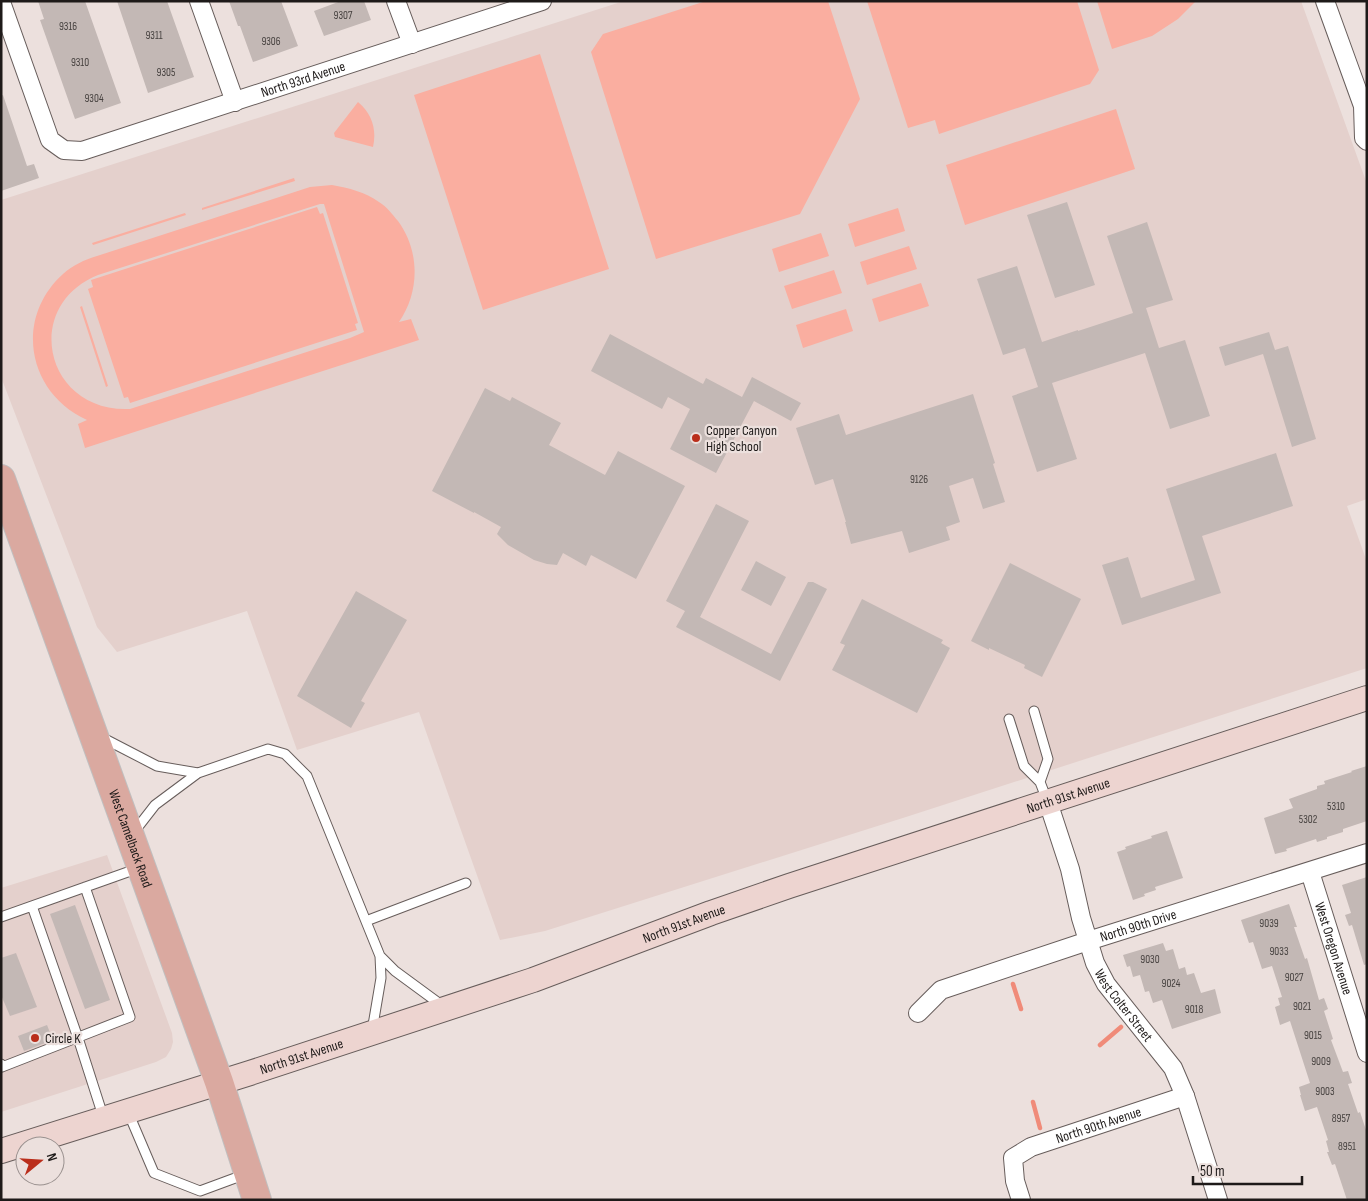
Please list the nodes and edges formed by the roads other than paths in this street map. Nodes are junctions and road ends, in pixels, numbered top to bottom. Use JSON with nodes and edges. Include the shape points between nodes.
{"nodes":[{"id":1,"x":199,"y":1,"type":"edge"},
{"id":2,"x":396,"y":1,"type":"edge"},
{"id":3,"x":542,"y":1,"type":"edge"},
{"id":4,"x":1326,"y":1,"type":"edge"},
{"id":5,"x":1,"y":2,"type":"edge"},
{"id":6,"x":6,"y":28,"type":"edge"},
{"id":7,"x":412,"y":44,"type":"junction"},
{"id":8,"x":235,"y":102,"type":"junction"},
{"id":9,"x":1365,"y":108,"type":"edge"},
{"id":10,"x":1367,"y":141,"type":"edge"},
{"id":11,"x":1,"y":479,"type":"edge"},
{"id":12,"x":1367,"y":698,"type":"edge"},
{"id":13,"x":1034,"y":711,"type":"dead end"},
{"id":14,"x":1009,"y":719,"type":"dead end"},
{"id":15,"x":93,"y":734,"type":"junction"},
{"id":16,"x":198,"y":773,"type":"junction"},
{"id":17,"x":1044,"y":792,"type":"junction"},
{"id":18,"x":131,"y":837,"type":"junction"},
{"id":19,"x":1367,"y":853,"type":"edge"},
{"id":20,"x":142,"y":867,"type":"junction"},
{"id":21,"x":1310,"y":872,"type":"junction"},
{"id":22,"x":466,"y":883,"type":"dead end"},
{"id":23,"x":85,"y":887,"type":"junction"},
{"id":24,"x":32,"y":906,"type":"junction"},
{"id":25,"x":1,"y":917,"type":"edge"},
{"id":26,"x":366,"y":921,"type":"junction"},
{"id":27,"x":1088,"y":941,"type":"junction"},
{"id":28,"x":380,"y":956,"type":"junction"},
{"id":29,"x":446,"y":1008,"type":"junction"},
{"id":30,"x":918,"y":1013,"type":"dead end"},
{"id":31,"x":372,"y":1033,"type":"junction"},
{"id":32,"x":78,"y":1038,"type":"junction"},
{"id":33,"x":1367,"y":1053,"type":"edge"},
{"id":34,"x":1,"y":1064,"type":"edge"},
{"id":35,"x":219,"y":1082,"type":"junction"},
{"id":36,"x":1185,"y":1096,"type":"junction"},
{"id":37,"x":128,"y":1112,"type":"junction"},
{"id":38,"x":104,"y":1119,"type":"junction"},
{"id":39,"x":1,"y":1151,"type":"edge"},
{"id":40,"x":248,"y":1173,"type":"junction"},
{"id":41,"x":257,"y":1200,"type":"edge"},
{"id":42,"x":1021,"y":1200,"type":"edge"},
{"id":43,"x":1218,"y":1200,"type":"edge"}],
"edges":[{"from":1,"to":8,"type":"street"},
{"from":2,"to":7,"type":"street"},
{"from":3,"to":7,"type":"street","name":"North 93rd Avenue"},
{"from":4,"to":9,"type":"street"},
{"from":5,"to":6,"type":"street"},
{"from":6,"to":8,"type":"street","name":"North 93rd Avenue","via":[[50,140],[64,150],[82,151]]},
{"from":7,"to":8,"type":"street","name":"North 93rd Avenue"},
{"from":9,"to":10,"type":"street","via":[[1364,138]]},
{"from":11,"to":15,"type":"main road","name":"West Camelback Road"},
{"from":12,"to":17,"type":"main road","name":"North 91st Avenue"},
{"from":13,"to":17,"type":"lane","via":[[1048,759]]},
{"from":14,"to":17,"type":"lane","via":[[1024,766]]},
{"from":15,"to":16,"type":"lane","via":[[158,766]]},
{"from":15,"to":18,"type":"main road","name":"West Camelback Road"},
{"from":16,"to":18,"type":"lane","via":[[155,805]]},
{"from":16,"to":26,"type":"lane","via":[[268,749],[285,754],[307,776]]},
{"from":17,"to":27,"type":"street","name":"West Colter Street","via":[[1070,869]]},
{"from":17,"to":29,"type":"main road","name":"North 91st Avenue","via":[[534,980]]},
{"from":18,"to":20,"type":"main road","name":"West Camelback Road"},
{"from":19,"to":21,"type":"street","name":"North 90th Drive"},
{"from":20,"to":23,"type":"lane"},
{"from":20,"to":35,"type":"main road","name":"West Camelback Road"},
{"from":21,"to":27,"type":"street","name":"North 90th Drive"},
{"from":21,"to":33,"type":"street","name":"West Oregon Avenue"},
{"from":22,"to":26,"type":"lane"},
{"from":23,"to":24,"type":"lane"},
{"from":23,"to":32,"type":"lane","via":[[130,1018]]},
{"from":24,"to":25,"type":"lane"},
{"from":24,"to":32,"type":"lane"},
{"from":26,"to":28,"type":"lane"},
{"from":27,"to":30,"type":"street","name":"North 90th Drive","via":[[941,990]]},
{"from":27,"to":36,"type":"street","name":"West Colter Street","via":[[1106,984],[1173,1068]]},
{"from":28,"to":29,"type":"lane"},
{"from":28,"to":31,"type":"lane","via":[[381,978]]},
{"from":29,"to":31,"type":"main road","name":"North 91st Avenue"},
{"from":31,"to":35,"type":"main road","name":"North 91st Avenue"},
{"from":32,"to":34,"type":"lane","via":[[2,1067]]},
{"from":32,"to":38,"type":"lane"},
{"from":35,"to":37,"type":"main road","name":"North 91st Avenue"},
{"from":35,"to":40,"type":"main road","name":"West Camelback Road"},
{"from":36,"to":42,"type":"street","name":"North 90th Avenue","via":[[1031,1147],[1013,1158]]},
{"from":36,"to":43,"type":"street","name":"West Colter Street"},
{"from":37,"to":38,"type":"main road","name":"North 91st Avenue"},
{"from":37,"to":40,"type":"lane","via":[[154,1173],[200,1191]]},
{"from":38,"to":39,"type":"main road","name":"North 91st Avenue"},
{"from":40,"to":41,"type":"main road","name":"West Camelback Road"}]}
